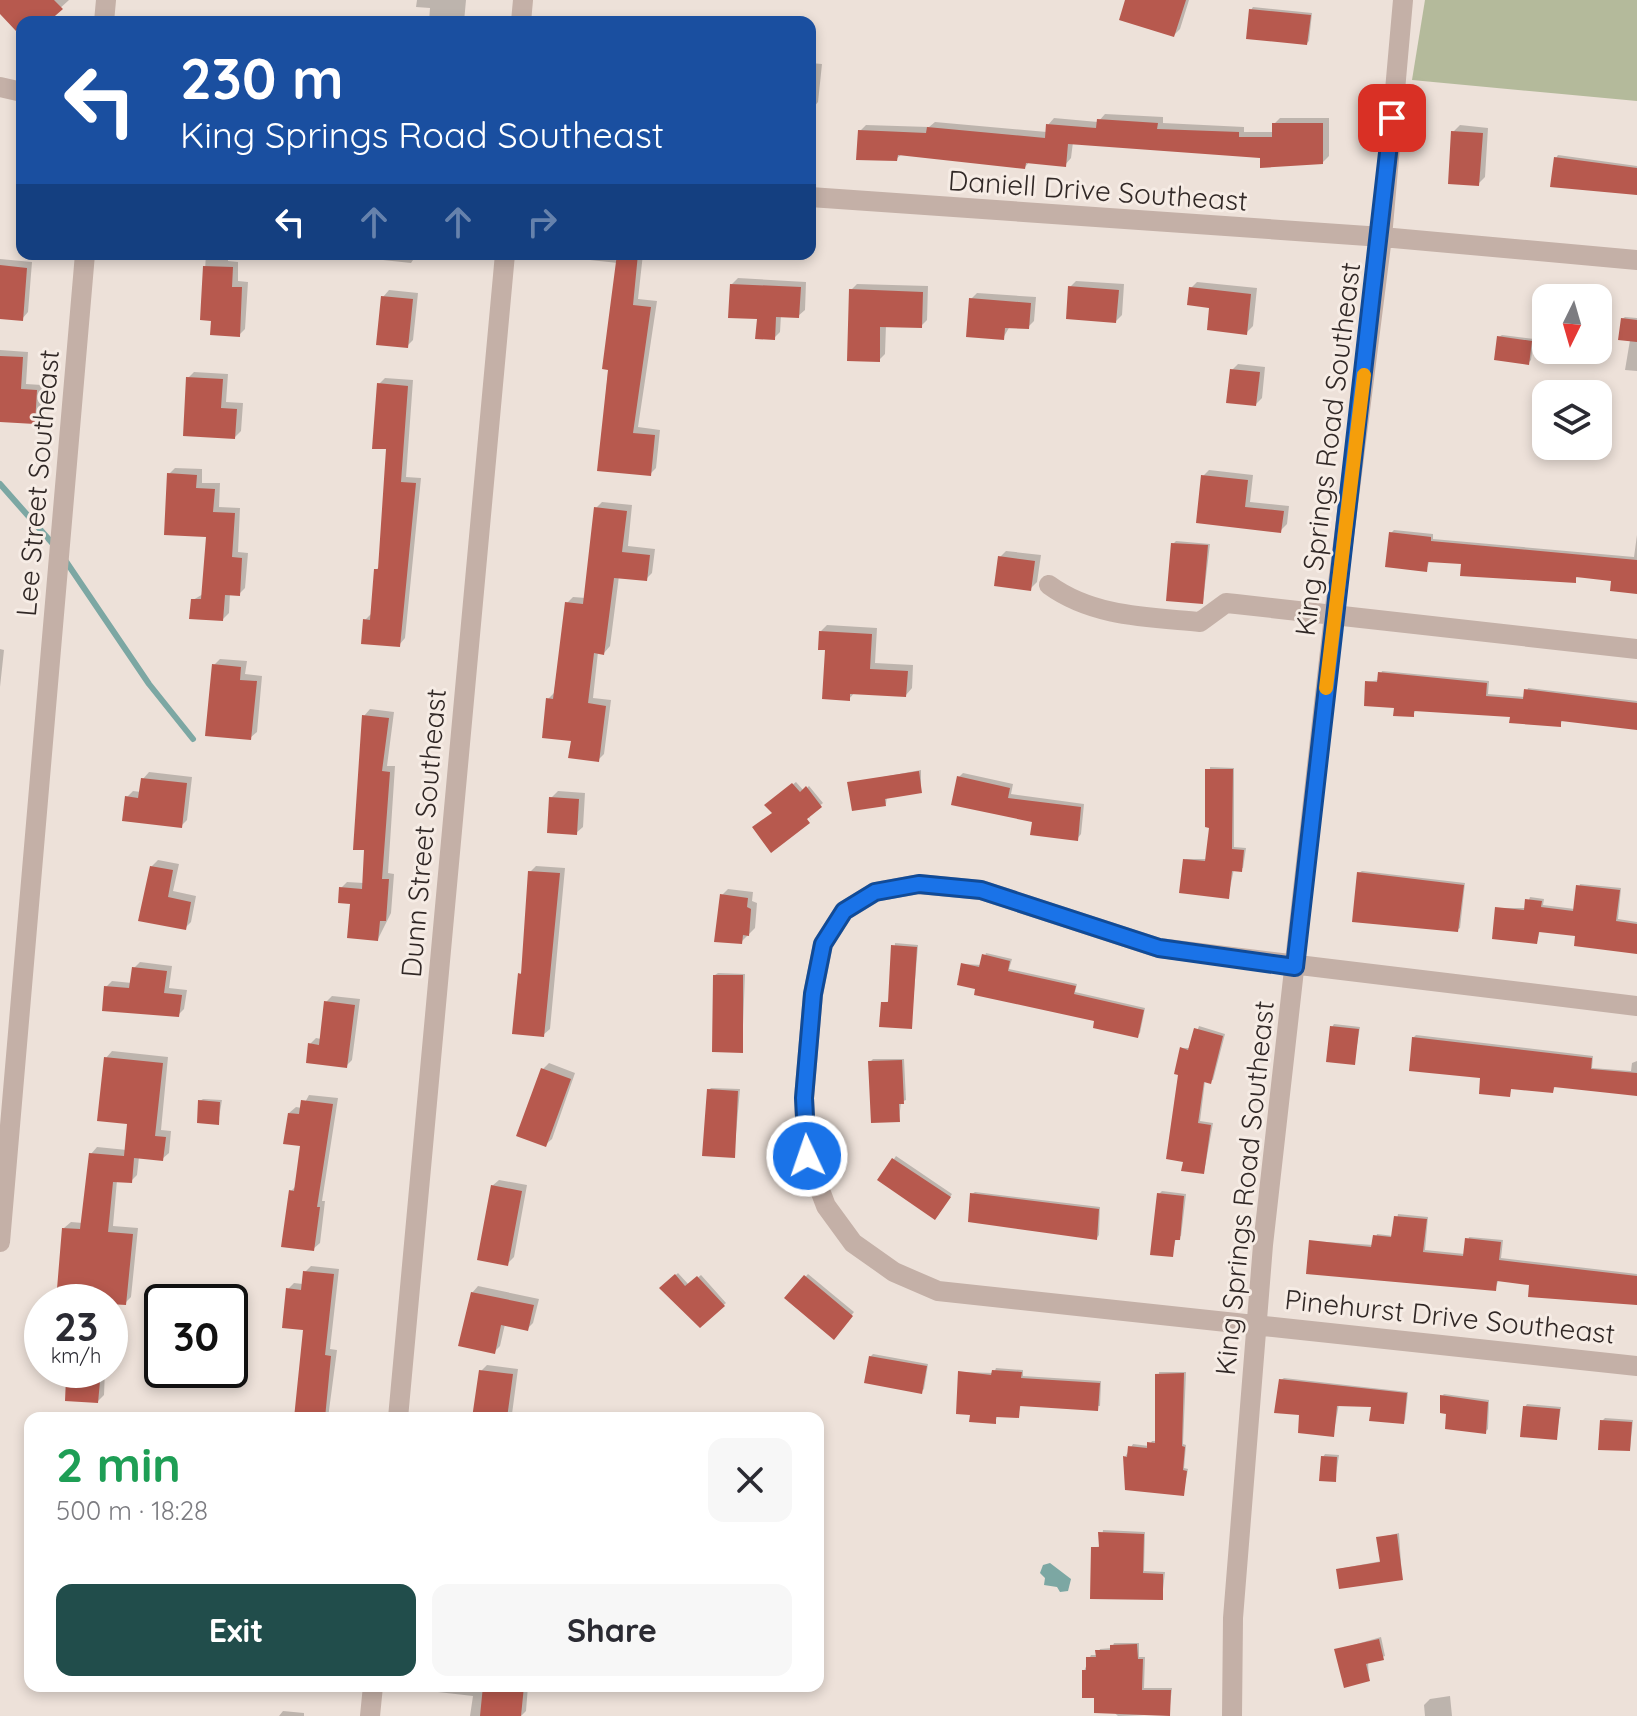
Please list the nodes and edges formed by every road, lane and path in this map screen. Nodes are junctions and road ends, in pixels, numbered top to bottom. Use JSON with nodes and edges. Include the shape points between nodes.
{"nodes":[{"id":1,"x":1403,"y":0,"type":"edge"},
{"id":2,"x":816,"y":197,"type":"edge"},
{"id":3,"x":1382,"y":237,"type":"junction"},
{"id":4,"x":84,"y":260,"type":"edge"},
{"id":5,"x":504,"y":260,"type":"edge"},
{"id":6,"x":1637,"y":260,"type":"edge"},
{"id":7,"x":1049,"y":585,"type":"dead end"},
{"id":8,"x":1334,"y":615,"type":"junction"},
{"id":9,"x":1637,"y":649,"type":"edge"},
{"id":10,"x":1295,"y":967,"type":"junction"},
{"id":11,"x":1637,"y":1006,"type":"edge"},
{"id":12,"x":0,"y":1242,"type":"edge"},
{"id":13,"x":1256,"y":1322,"type":"junction"},
{"id":14,"x":1637,"y":1366,"type":"edge"},
{"id":15,"x":399,"y":1412,"type":"edge"},
{"id":16,"x":372,"y":1692,"type":"edge"},
{"id":17,"x":370,"y":1716,"type":"edge"},
{"id":18,"x":1232,"y":1716,"type":"edge"}],
"edges":[{"from":1,"to":3,"type":"street","name":"King Springs Road Southeast"},
{"from":2,"to":3,"type":"street","name":"Daniell Drive Southeast"},
{"from":3,"to":6,"type":"street","name":"Daniell Drive Southeast"},
{"from":3,"to":8,"type":"street","name":"King Springs Road Southeast"},
{"from":4,"to":12,"type":"street","name":"Lee Street Southeast"},
{"from":5,"to":15,"type":"street","name":"Dunn Street Southeast"},
{"from":7,"to":8,"type":"street","via":[[1097,610],[1190,621],[1207,619],[1226,603]]},
{"from":8,"to":9,"type":"street"},
{"from":8,"to":10,"type":"street","name":"King Springs Road Southeast"},
{"from":10,"to":11,"type":"street","name":"Pinehurst Drive Southeast"},
{"from":10,"to":13,"type":"street","name":"King Springs Road Southeast"},
{"from":10,"to":13,"type":"street","name":"Pinehurst Drive Southeast","via":[[1159,948],[981,890],[919,884],[875,892],[844,911],[823,944],[813,994],[804,1098],[807,1156],[826,1206],[853,1243],[894,1272],[938,1291]]},
{"from":13,"to":14,"type":"street","name":"Pinehurst Drive Southeast"},
{"from":13,"to":18,"type":"street","name":"King Springs Road Southeast","via":[[1233,1618]]},
{"from":16,"to":17,"type":"street"}]}
